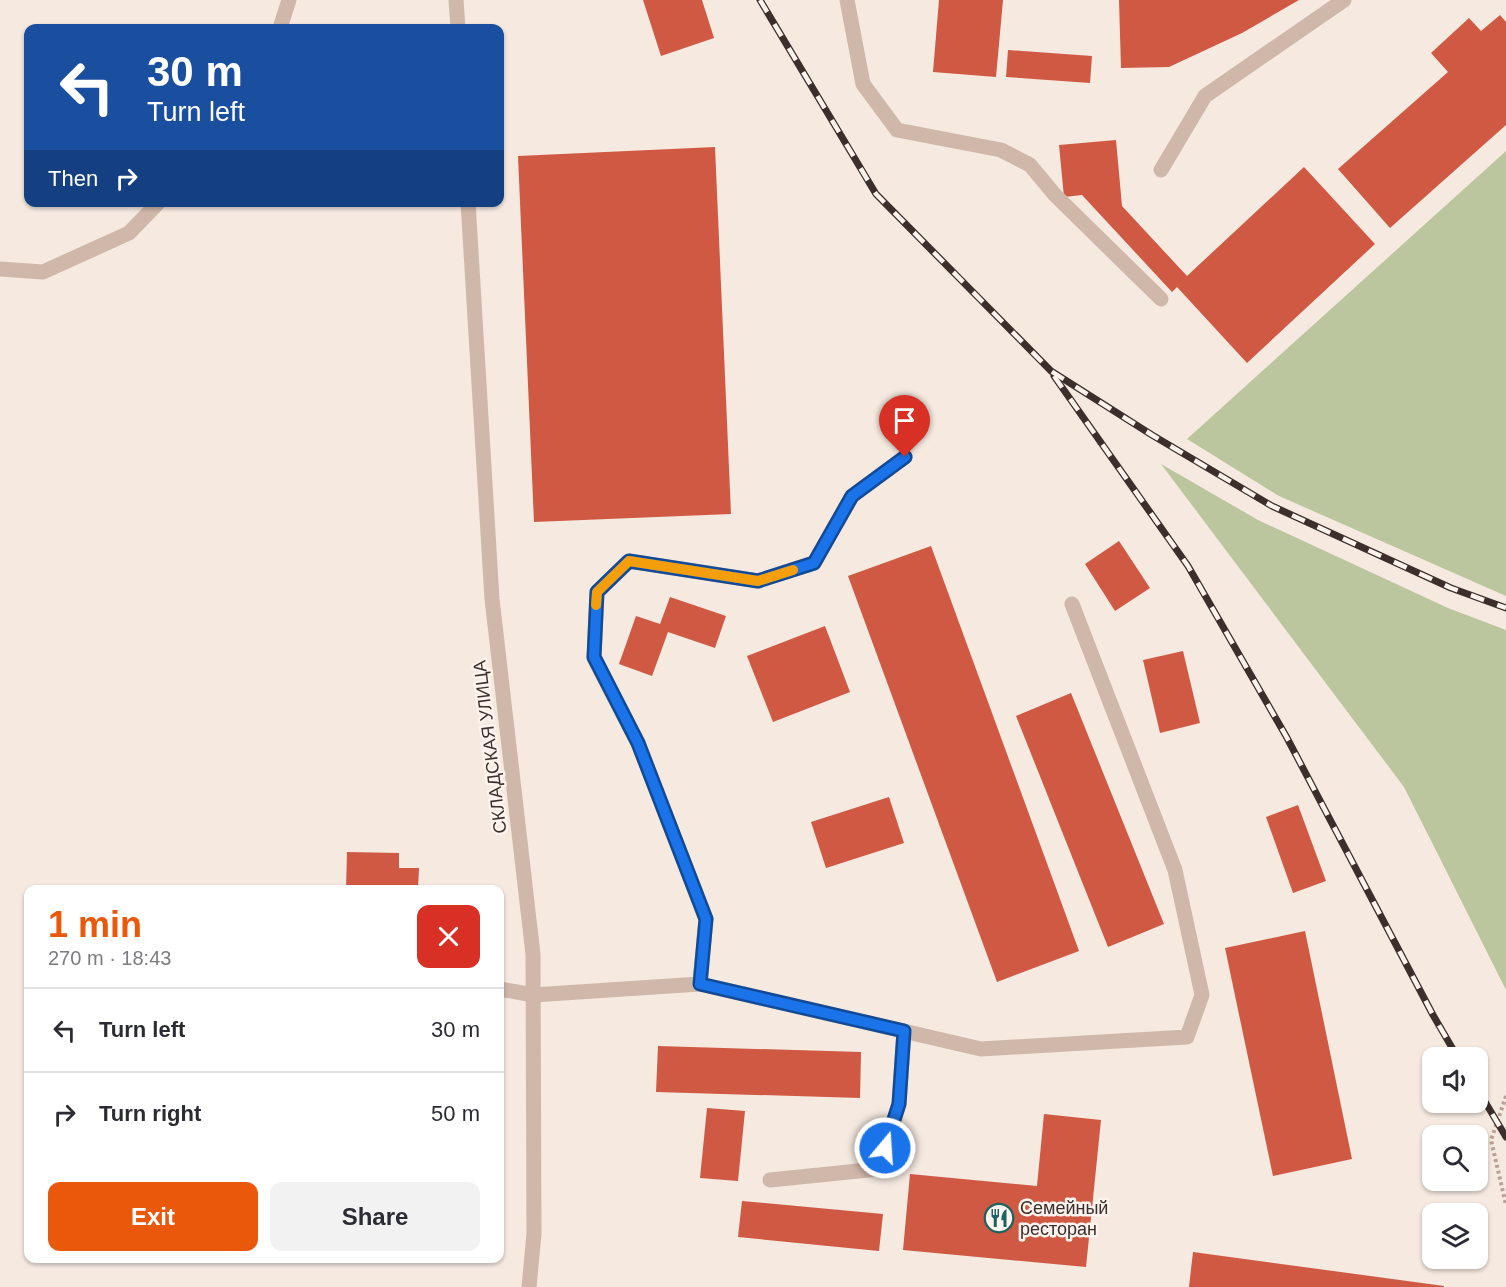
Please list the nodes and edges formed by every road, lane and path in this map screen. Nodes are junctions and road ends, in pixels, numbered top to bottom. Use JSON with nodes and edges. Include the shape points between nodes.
{"nodes":[{"id":1,"x":288,"y":0,"type":"edge"},
{"id":2,"x":456,"y":0,"type":"edge"},
{"id":3,"x":848,"y":0,"type":"edge"},
{"id":4,"x":1344,"y":0,"type":"edge"},
{"id":5,"x":281,"y":24,"type":"edge"},
{"id":6,"x":458,"y":24,"type":"edge"},
{"id":7,"x":1161,"y":170,"type":"dead end"},
{"id":8,"x":154,"y":207,"type":"edge"},
{"id":9,"x":468,"y":207,"type":"edge"},
{"id":10,"x":0,"y":269,"type":"edge"},
{"id":11,"x":1161,"y":300,"type":"dead end"},
{"id":12,"x":905,"y":457,"type":"dead end"},
{"id":13,"x":1072,"y":604,"type":"dead end"},
{"id":14,"x":700,"y":984,"type":"junction"},
{"id":15,"x":504,"y":990,"type":"edge"},
{"id":16,"x":533,"y":995,"type":"junction"},
{"id":17,"x":904,"y":1031,"type":"junction"},
{"id":18,"x":1506,"y":1096,"type":"edge"},
{"id":19,"x":770,"y":1180,"type":"dead end"},
{"id":20,"x":1506,"y":1205,"type":"edge"},
{"id":21,"x":529,"y":1287,"type":"edge"}],
"edges":[{"from":1,"to":5,"type":"street"},
{"from":2,"to":6,"type":"street"},
{"from":3,"to":11,"type":"street","via":[[863,84],[897,130],[1001,150],[1030,165]]},
{"from":4,"to":7,"type":"street","via":[[1205,96]]},
{"from":8,"to":10,"type":"street","via":[[129,233],[43,272]]},
{"from":9,"to":16,"type":"street","name":"СКЛАДСКАЯ УЛИЦА","via":[[492,599],[533,954]]},
{"from":12,"to":14,"type":"street","via":[[852,496],[814,563],[758,581],[629,561],[597,592],[594,657],[638,743],[706,919]]},
{"from":13,"to":17,"type":"street","via":[[1176,870],[1202,995],[1187,1037],[981,1049]]},
{"from":14,"to":16,"type":"street"},
{"from":14,"to":17,"type":"street"},
{"from":15,"to":16,"type":"street"},
{"from":16,"to":21,"type":"street","name":"СКЛАДСКАЯ УЛИЦА","via":[[534,1234]]},
{"from":17,"to":19,"type":"street","via":[[899,1104],[878,1169]]},
{"from":18,"to":20,"type":"path","via":[[1491,1140]]}]}
